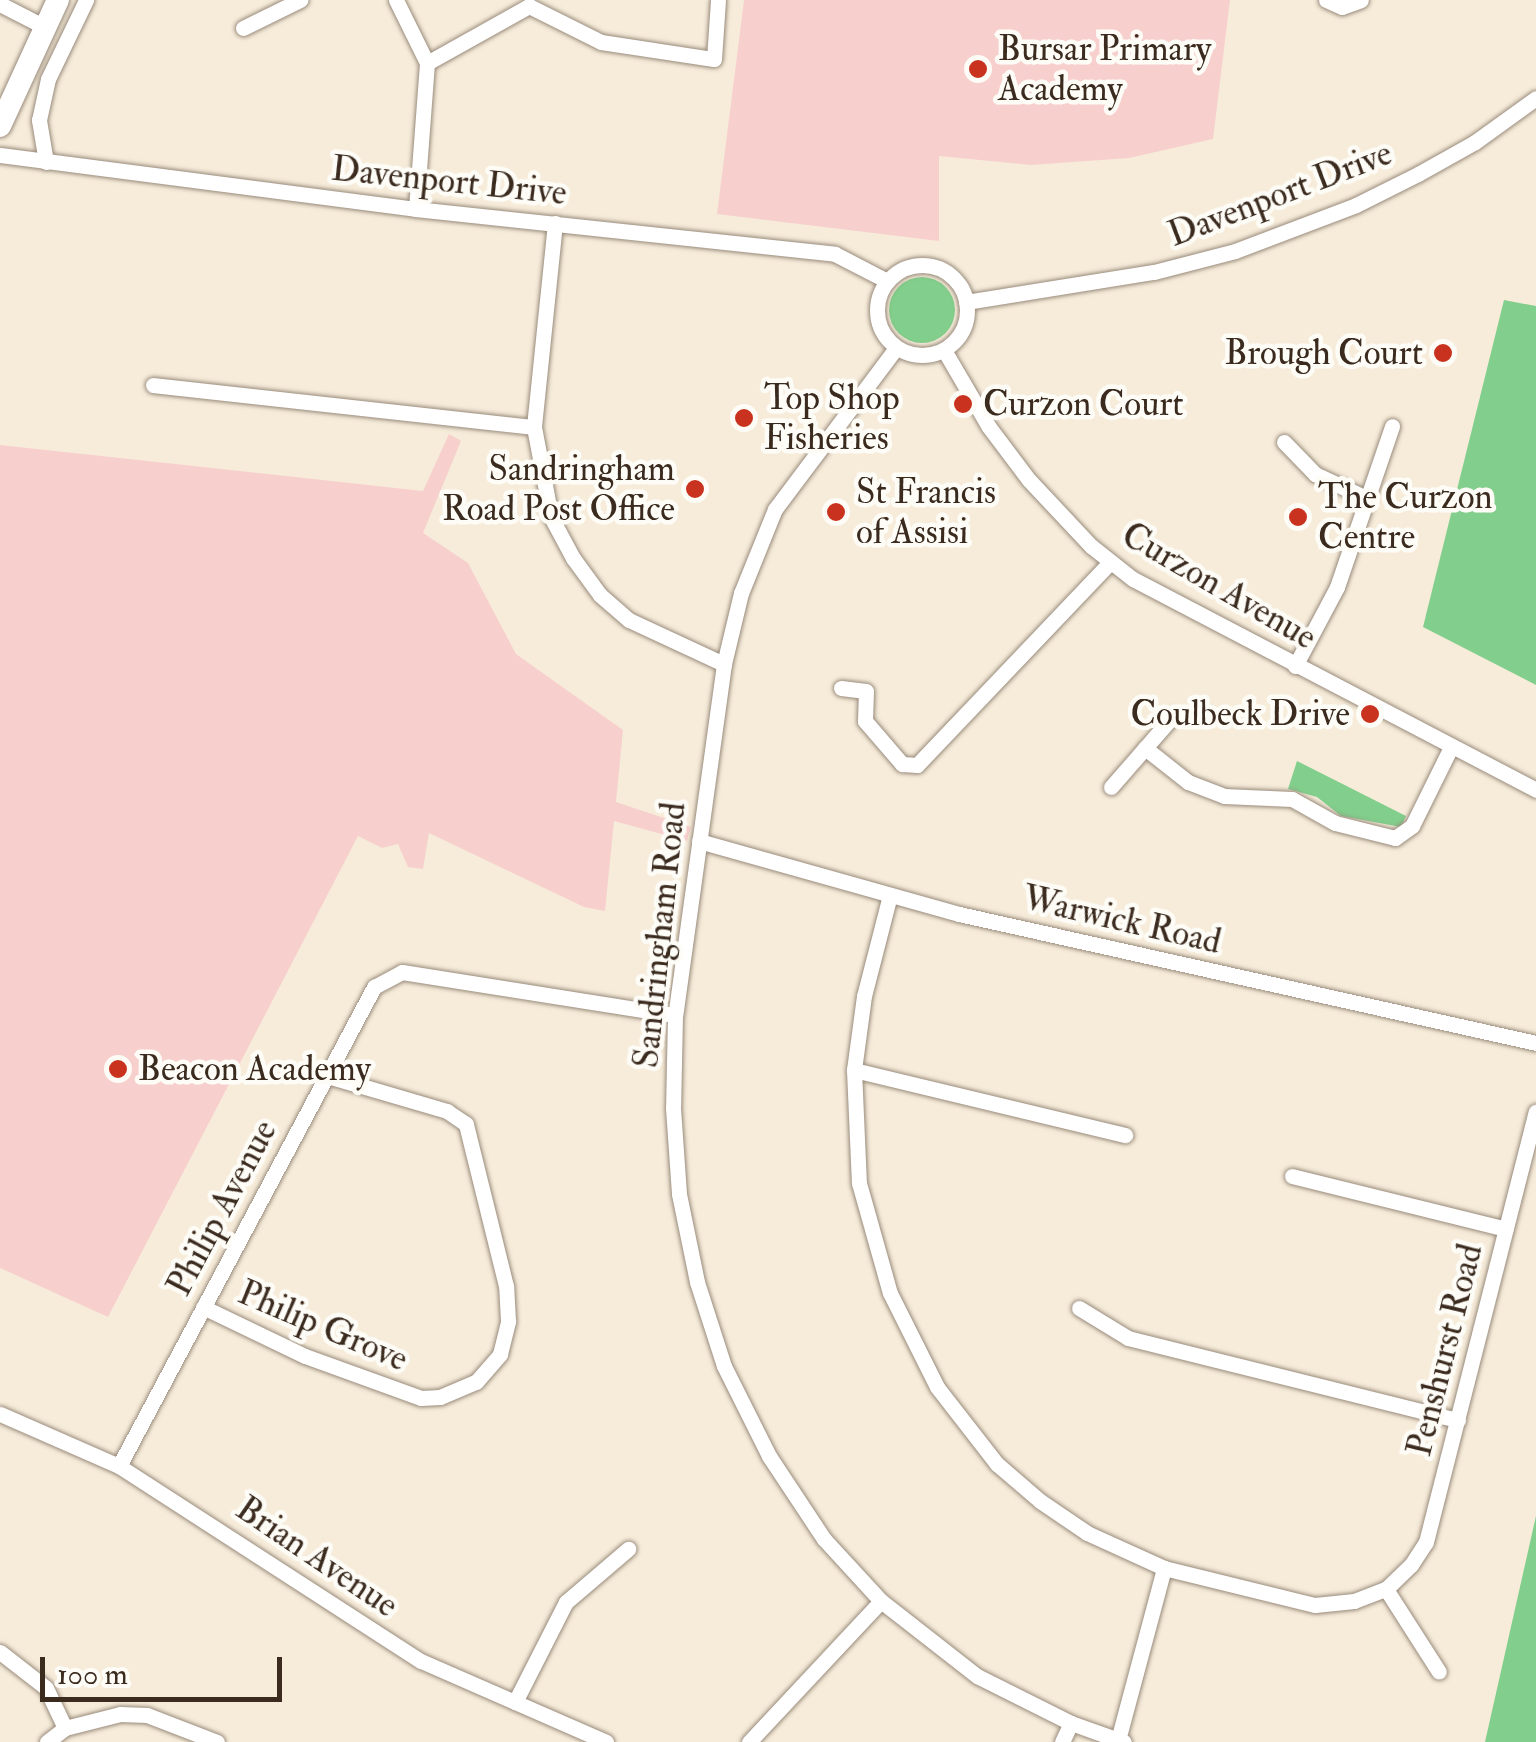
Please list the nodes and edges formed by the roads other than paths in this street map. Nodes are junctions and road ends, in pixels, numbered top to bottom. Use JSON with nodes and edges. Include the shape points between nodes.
{"nodes":[{"id":1,"x":58,"y":0,"type":"edge"},
{"id":2,"x":86,"y":0,"type":"edge"},
{"id":3,"x":255,"y":0,"type":"edge"},
{"id":4,"x":300,"y":0,"type":"edge"},
{"id":5,"x":396,"y":0,"type":"edge"},
{"id":6,"x":718,"y":0,"type":"edge"},
{"id":7,"x":1326,"y":0,"type":"edge"},
{"id":8,"x":1361,"y":0,"type":"edge"},
{"id":9,"x":530,"y":3,"type":"edge"},
{"id":10,"x":0,"y":4,"type":"edge"},
{"id":11,"x":264,"y":18,"type":"junction"},
{"id":12,"x":44,"y":27,"type":"junction"},
{"id":13,"x":242,"y":28,"type":"dead end"},
{"id":14,"x":426,"y":64,"type":"junction"},
{"id":15,"x":1536,"y":98,"type":"edge"},
{"id":16,"x":0,"y":126,"type":"edge"},
{"id":17,"x":0,"y":154,"type":"edge"},
{"id":18,"x":46,"y":162,"type":"junction"},
{"id":19,"x":416,"y":209,"type":"junction"},
{"id":20,"x":555,"y":223,"type":"junction"},
{"id":21,"x":887,"y":281,"type":"junction"},
{"id":22,"x":966,"y":302,"type":"junction"},
{"id":23,"x":896,"y":348,"type":"junction"},
{"id":24,"x":944,"y":350,"type":"junction"},
{"id":25,"x":153,"y":385,"type":"dead end"},
{"id":26,"x":1392,"y":426,"type":"dead end"},
{"id":27,"x":534,"y":427,"type":"junction"},
{"id":28,"x":1284,"y":442,"type":"dead end"},
{"id":29,"x":1366,"y":498,"type":"junction"},
{"id":30,"x":1110,"y":562,"type":"junction"},
{"id":31,"x":724,"y":664,"type":"junction"},
{"id":32,"x":1296,"y":666,"type":"junction"},
{"id":33,"x":842,"y":688,"type":"dead end"},
{"id":34,"x":1172,"y":716,"type":"dead end"},
{"id":35,"x":1145,"y":748,"type":"junction"},
{"id":36,"x":1452,"y":748,"type":"junction"},
{"id":37,"x":1111,"y":787,"type":"dead end"},
{"id":38,"x":1536,"y":790,"type":"edge"},
{"id":39,"x":699,"y":841,"type":"junction"},
{"id":40,"x":890,"y":895,"type":"junction"},
{"id":41,"x":676,"y":1014,"type":"junction"},
{"id":42,"x":1536,"y":1043,"type":"edge"},
{"id":43,"x":854,"y":1070,"type":"junction"},
{"id":44,"x":327,"y":1076,"type":"junction"},
{"id":45,"x":1536,"y":1112,"type":"edge"},
{"id":46,"x":1125,"y":1134,"type":"dead end"},
{"id":47,"x":1292,"y":1176,"type":"dead end"},
{"id":48,"x":1506,"y":1229,"type":"junction"},
{"id":49,"x":202,"y":1307,"type":"junction"},
{"id":50,"x":1079,"y":1308,"type":"dead end"},
{"id":51,"x":0,"y":1414,"type":"edge"},
{"id":52,"x":1458,"y":1420,"type":"junction"},
{"id":53,"x":119,"y":1466,"type":"junction"},
{"id":54,"x":628,"y":1549,"type":"dead end"},
{"id":55,"x":1164,"y":1568,"type":"junction"},
{"id":56,"x":1386,"y":1589,"type":"junction"},
{"id":57,"x":881,"y":1601,"type":"junction"},
{"id":58,"x":0,"y":1652,"type":"edge"},
{"id":59,"x":1439,"y":1672,"type":"dead end"},
{"id":60,"x":516,"y":1702,"type":"junction"},
{"id":61,"x":1071,"y":1722,"type":"junction"},
{"id":62,"x":66,"y":1728,"type":"junction"},
{"id":63,"x":1121,"y":1741,"type":"edge"},
{"id":64,"x":48,"y":1742,"type":"edge"},
{"id":65,"x":217,"y":1742,"type":"edge"},
{"id":66,"x":606,"y":1742,"type":"edge"},
{"id":67,"x":749,"y":1742,"type":"edge"},
{"id":68,"x":1062,"y":1742,"type":"edge"}],
"edges":[{"from":1,"to":12,"type":"main road"},
{"from":2,"to":18,"type":"street","via":[[48,78],[39,120]]},
{"from":3,"to":11,"type":"street"},
{"from":4,"to":11,"type":"street"},
{"from":5,"to":14,"type":"street"},
{"from":6,"to":9,"type":"street","via":[[714,60],[601,42]]},
{"from":7,"to":8,"type":"street","via":[[1342,7]]},
{"from":9,"to":14,"type":"street"},
{"from":10,"to":12,"type":"street"},
{"from":11,"to":13,"type":"street"},
{"from":12,"to":16,"type":"main road"},
{"from":14,"to":19,"type":"street"},
{"from":15,"to":22,"type":"street","name":"Davenport Drive","via":[[1418,174],[1235,250],[1154,272]]},
{"from":17,"to":18,"type":"street","name":"Davenport Drive"},
{"from":18,"to":19,"type":"street","name":"Davenport Drive"},
{"from":19,"to":20,"type":"street","name":"Davenport Drive"},
{"from":20,"to":21,"type":"street","name":"Davenport Drive","via":[[835,254]]},
{"from":20,"to":27,"type":"street"},
{"from":21,"to":22,"type":"street","via":[[912,266],[940,269]]},
{"from":21,"to":23,"type":"street","via":[[876,309],[878,324]]},
{"from":22,"to":24,"type":"street","via":[[962,330]]},
{"from":23,"to":24,"type":"street","via":[[920,356]]},
{"from":23,"to":31,"type":"street","name":"Sandringham Road","via":[[775,509],[741,593]]},
{"from":24,"to":30,"type":"street","name":"Curzon Avenue","via":[[1029,480]]},
{"from":25,"to":27,"type":"street"},
{"from":26,"to":29,"type":"street"},
{"from":27,"to":31,"type":"street","via":[[551,517],[600,595],[662,639]]},
{"from":28,"to":29,"type":"street","via":[[1314,474]]},
{"from":29,"to":32,"type":"street","via":[[1337,588]]},
{"from":30,"to":32,"type":"street","name":"Curzon Avenue"},
{"from":30,"to":33,"type":"street","via":[[917,765],[902,764],[866,721],[866,691]]},
{"from":31,"to":39,"type":"street","name":"Sandringham Road"},
{"from":32,"to":36,"type":"street","name":"Curzon Avenue"},
{"from":34,"to":35,"type":"street"},
{"from":35,"to":36,"type":"street","via":[[1207,791],[1292,799],[1335,824],[1395,838],[1412,826]]},
{"from":35,"to":37,"type":"street"},
{"from":36,"to":38,"type":"street","name":"Curzon Avenue"},
{"from":39,"to":40,"type":"street","name":"Warwick Road"},
{"from":39,"to":41,"type":"street","name":"Sandringham Road"},
{"from":40,"to":42,"type":"street","name":"Warwick Road"},
{"from":40,"to":43,"type":"street","via":[[864,996]]},
{"from":41,"to":44,"type":"street","name":"Philip Avenue","via":[[402,972],[374,987]]},
{"from":41,"to":57,"type":"street","name":"Sandringham Road","via":[[679,1194],[696,1282],[724,1366],[794,1496]]},
{"from":43,"to":46,"type":"street"},
{"from":43,"to":55,"type":"street","via":[[854,1148],[869,1230],[890,1293],[937,1387],[997,1464],[1040,1502],[1086,1533]]},
{"from":44,"to":49,"type":"street","name":"Philip Avenue"},
{"from":44,"to":49,"type":"street","name":"Philip Grove","via":[[447,1111],[466,1124],[506,1286],[508,1321],[500,1354],[476,1382],[421,1398],[305,1356]]},
{"from":45,"to":48,"type":"street","name":"Penshurst Road"},
{"from":47,"to":48,"type":"street"},
{"from":48,"to":52,"type":"street","name":"Penshurst Road"},
{"from":49,"to":53,"type":"street","name":"Philip Avenue"},
{"from":50,"to":52,"type":"street","via":[[1128,1338]]},
{"from":51,"to":53,"type":"street","name":"Brian Avenue"},
{"from":52,"to":56,"type":"street","name":"Penshurst Road","via":[[1426,1542]]},
{"from":53,"to":60,"type":"street","name":"Brian Avenue","via":[[421,1662]]},
{"from":54,"to":60,"type":"street","via":[[566,1602]]},
{"from":55,"to":56,"type":"street","via":[[1315,1606]]},
{"from":55,"to":63,"type":"street"},
{"from":56,"to":59,"type":"street"},
{"from":57,"to":61,"type":"street","name":"Sandringham Road","via":[[977,1676]]},
{"from":57,"to":67,"type":"street"},
{"from":58,"to":62,"type":"street","via":[[46,1688]]},
{"from":60,"to":66,"type":"street","name":"Brian Avenue"},
{"from":61,"to":63,"type":"street","name":"Sandringham Road"},
{"from":61,"to":68,"type":"street"},
{"from":62,"to":64,"type":"street"},
{"from":62,"to":65,"type":"street","via":[[93,1718],[148,1714]]}]}
